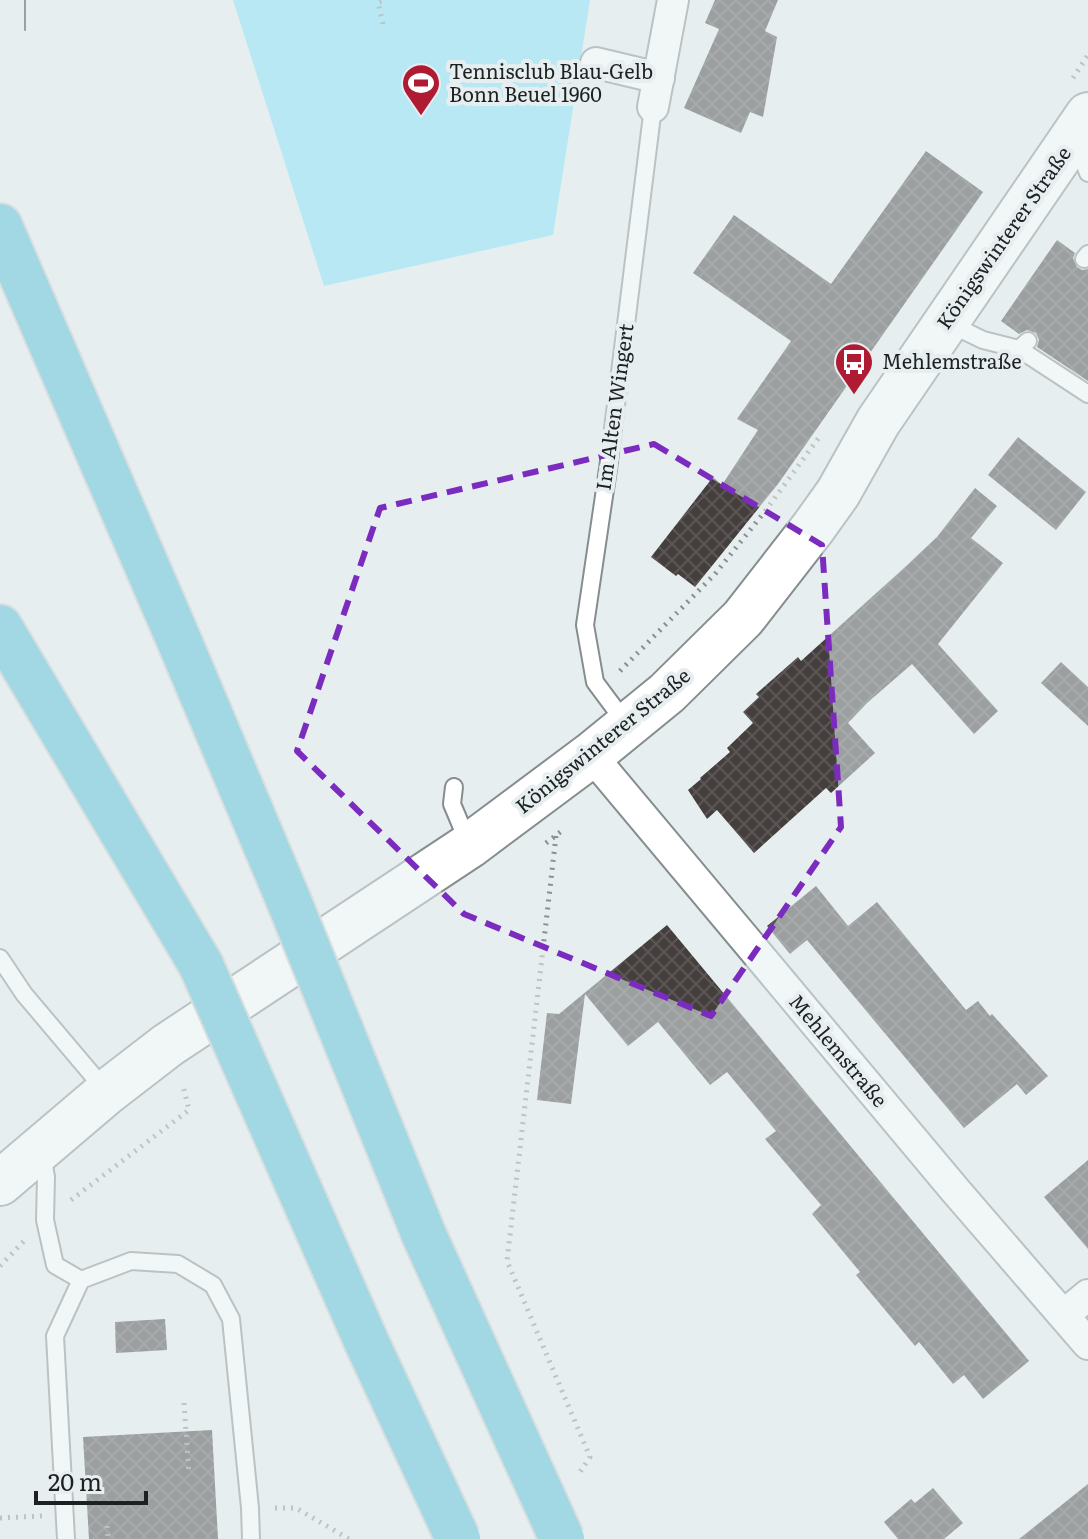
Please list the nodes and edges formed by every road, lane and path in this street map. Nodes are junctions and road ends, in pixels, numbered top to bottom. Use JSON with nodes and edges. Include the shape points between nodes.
{"nodes":[{"id":1,"x":385,"y":0,"type":"edge"},
{"id":2,"x":673,"y":0,"type":"edge"},
{"id":3,"x":383,"y":24,"type":"dead end"},
{"id":4,"x":1088,"y":55,"type":"edge"},
{"id":5,"x":596,"y":63,"type":"dead end"},
{"id":6,"x":656,"y":92,"type":"junction"},
{"id":7,"x":1080,"y":126,"type":"edge"},
{"id":8,"x":0,"y":226,"type":"edge"},
{"id":9,"x":946,"y":322,"type":"junction"},
{"id":10,"x":1088,"y":394,"type":"edge"},
{"id":11,"x":823,"y":432,"type":"dead end"},
{"id":12,"x":0,"y":627,"type":"edge"},
{"id":13,"x":600,"y":690,"type":"junction"},
{"id":14,"x":627,"y":726,"type":"junction"},
{"id":15,"x":591,"y":755,"type":"junction"},
{"id":16,"x":454,"y":787,"type":"dead end"},
{"id":17,"x":556,"y":837,"type":"dead end"},
{"id":18,"x":469,"y":846,"type":"junction"},
{"id":19,"x":0,"y":958,"type":"edge"},
{"id":20,"x":182,"y":1085,"type":"dead end"},
{"id":21,"x":107,"y":1092,"type":"junction"},
{"id":22,"x":42,"y":1148,"type":"junction"},
{"id":23,"x":0,"y":1183,"type":"edge"},
{"id":24,"x":45,"y":1220,"type":"junction"},
{"id":25,"x":81,"y":1280,"type":"junction"},
{"id":26,"x":1088,"y":1295,"type":"edge"},
{"id":27,"x":1064,"y":1315,"type":"junction"},
{"id":28,"x":1088,"y":1344,"type":"edge"},
{"id":29,"x":184,"y":1403,"type":"dead end"},
{"id":30,"x":189,"y":1475,"type":"dead end"},
{"id":31,"x":574,"y":1480,"type":"dead end"},
{"id":32,"x":250,"y":1508,"type":"junction"},
{"id":33,"x":107,"y":1526,"type":"dead end"},
{"id":34,"x":66,"y":1539,"type":"edge"},
{"id":35,"x":108,"y":1539,"type":"edge"},
{"id":36,"x":251,"y":1539,"type":"edge"},
{"id":37,"x":349,"y":1539,"type":"edge"},
{"id":38,"x":458,"y":1539,"type":"edge"},
{"id":39,"x":562,"y":1539,"type":"edge"}],
"edges":[{"from":1,"to":3,"type":"path","via":[[378,2]]},
{"from":2,"to":6,"type":"street","name":"Im Alten Wingert"},
{"from":4,"to":7,"type":"path"},
{"from":5,"to":6,"type":"street"},
{"from":6,"to":13,"type":"lane","name":"Im Alten Wingert","via":[[585,625]]},
{"from":7,"to":9,"type":"main road","name":"Königswinterer Straße"},
{"from":8,"to":39,"type":"highway","bridge":true,"via":[[288,899],[424,1235]]},
{"from":9,"to":10,"type":"lane","via":[[983,340],[1024,345]]},
{"from":9,"to":14,"type":"main road","name":"Königswinterer Straße","via":[[878,422],[838,493],[743,618]]},
{"from":11,"to":13,"type":"path","via":[[715,574]]},
{"from":12,"to":38,"type":"highway","bridge":true,"via":[[201,965]]},
{"from":13,"to":14,"type":"lane","name":"Im Alten Wingert"},
{"from":14,"to":15,"type":"main road","name":"Königswinterer Straße"},
{"from":15,"to":18,"type":"main road","name":"Königswinterer Straße"},
{"from":15,"to":27,"type":"street","name":"Mehlemstraße"},
{"from":16,"to":18,"type":"lane","via":[[452,804]]},
{"from":17,"to":31,"type":"path","via":[[507,1261],[590,1457]]},
{"from":18,"to":21,"type":"main road","name":"Königswinterer Straße","via":[[168,1045]]},
{"from":19,"to":21,"type":"lane"},
{"from":20,"to":24,"type":"path","via":[[189,1110]]},
{"from":21,"to":22,"type":"main road","name":"Königswinterer Straße"},
{"from":22,"to":23,"type":"main road","name":"Königswinterer Straße"},
{"from":22,"to":24,"type":"lane"},
{"from":24,"to":25,"type":"lane","via":[[55,1265]]},
{"from":25,"to":32,"type":"lane","via":[[131,1261],[178,1264],[213,1285],[231,1319]]},
{"from":25,"to":34,"type":"lane","via":[[55,1336]]},
{"from":26,"to":27,"type":"street"},
{"from":27,"to":28,"type":"street","name":"Mehlemstraße"},
{"from":29,"to":30,"type":"path"},
{"from":32,"to":36,"type":"lane"},
{"from":32,"to":37,"type":"path","via":[[296,1508]]},
{"from":33,"to":35,"type":"path"}]}
